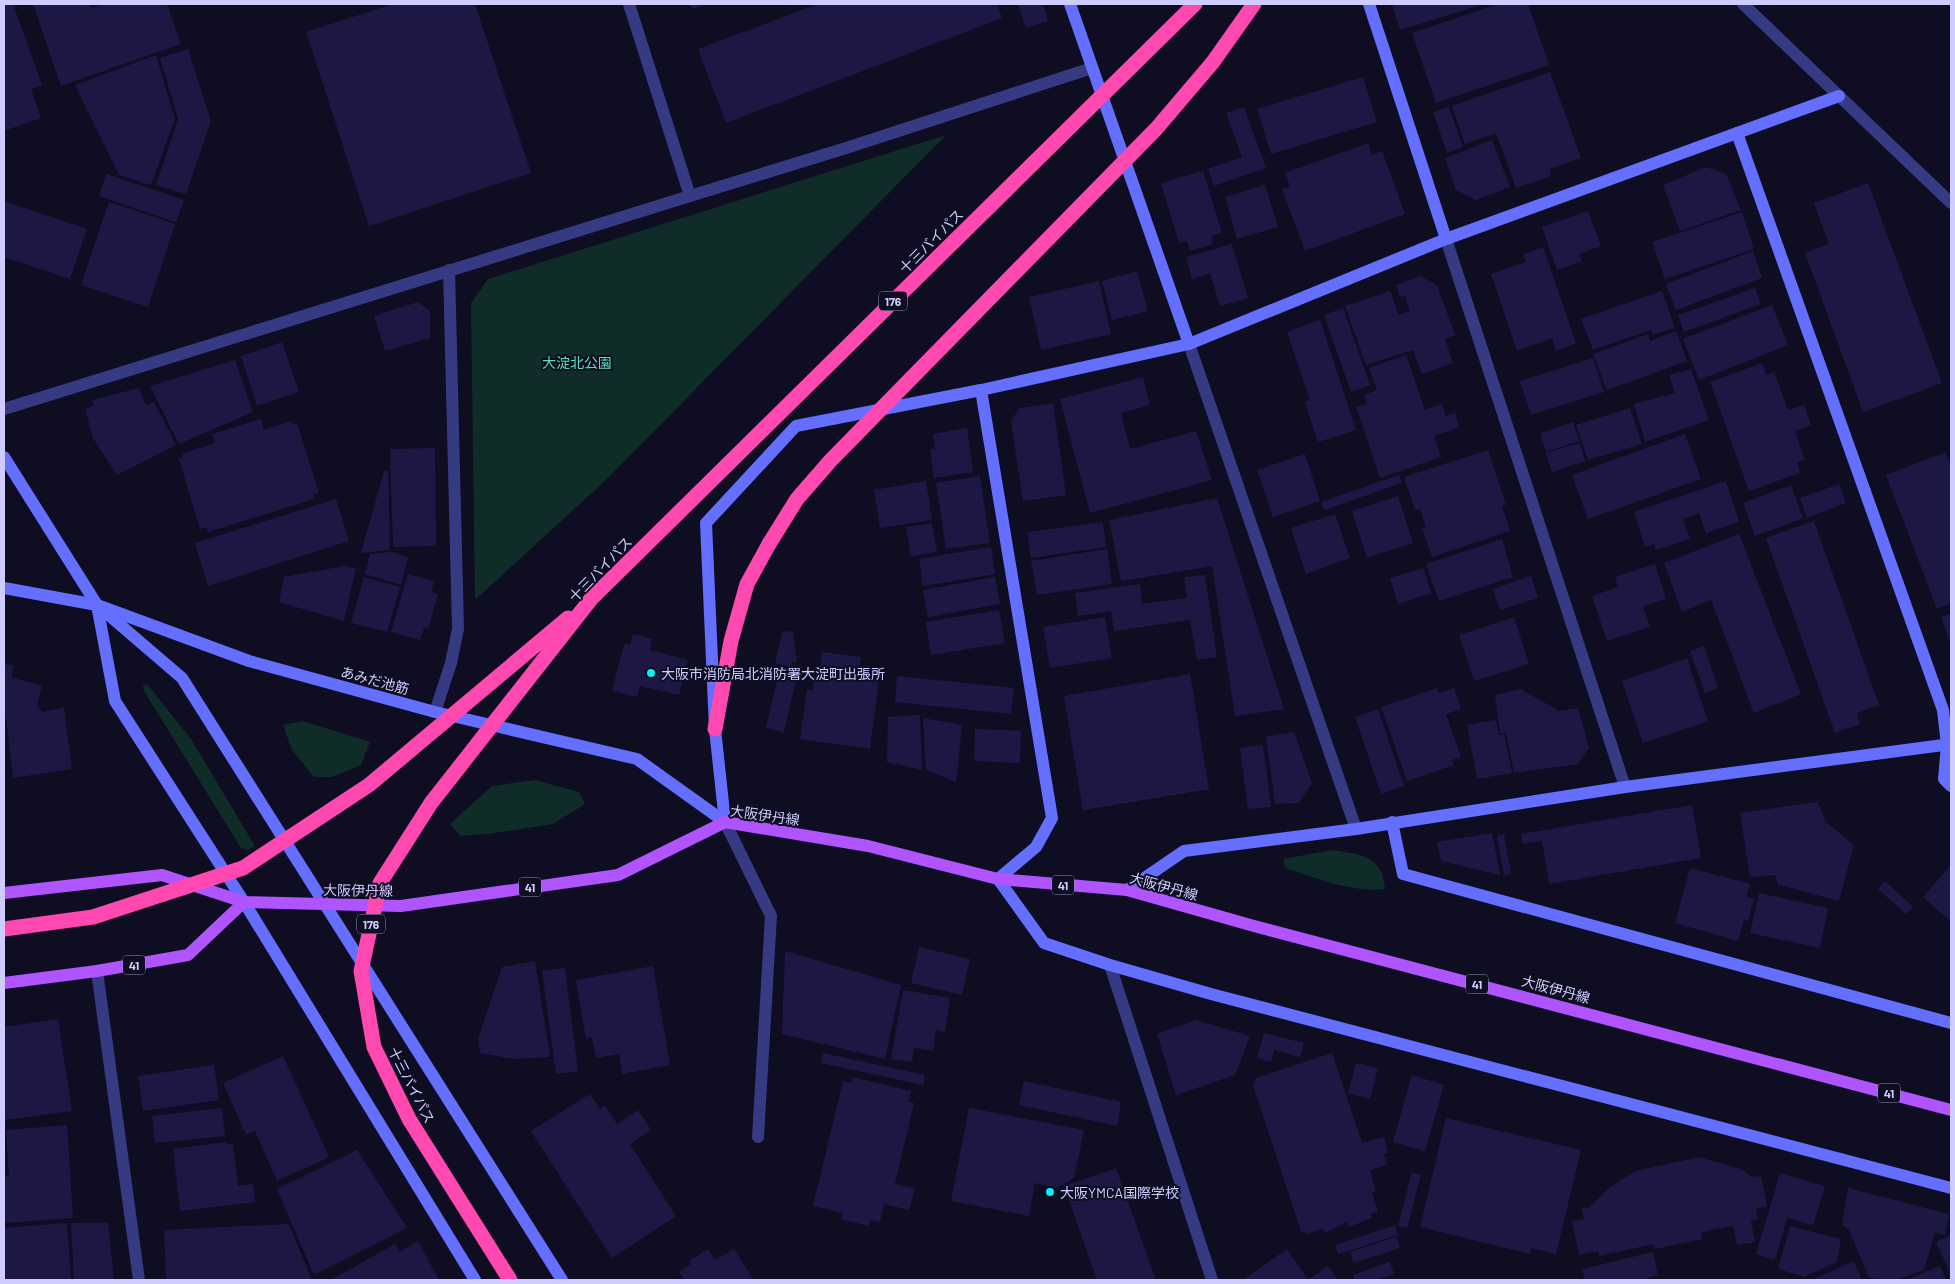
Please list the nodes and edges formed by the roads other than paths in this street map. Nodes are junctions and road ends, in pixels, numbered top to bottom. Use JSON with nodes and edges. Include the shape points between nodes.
{"nodes":[{"id":1,"x":629,"y":4,"type":"edge"},
{"id":2,"x":1070,"y":4,"type":"edge"},
{"id":3,"x":1195,"y":4,"type":"edge"},
{"id":4,"x":1254,"y":4,"type":"edge"},
{"id":5,"x":1369,"y":4,"type":"edge"},
{"id":6,"x":1743,"y":4,"type":"edge"},
{"id":7,"x":1092,"y":68,"type":"junction"},
{"id":8,"x":1839,"y":96,"type":"junction"},
{"id":9,"x":1737,"y":132,"type":"junction"},
{"id":10,"x":690,"y":196,"type":"junction"},
{"id":11,"x":1951,"y":202,"type":"edge"},
{"id":12,"x":1446,"y":239,"type":"junction"},
{"id":13,"x":449,"y":270,"type":"junction"},
{"id":14,"x":1189,"y":344,"type":"junction"},
{"id":15,"x":980,"y":390,"type":"junction"},
{"id":16,"x":4,"y":409,"type":"edge"},
{"id":17,"x":4,"y":458,"type":"edge"},
{"id":18,"x":4,"y":588,"type":"edge"},
{"id":19,"x":591,"y":598,"type":"junction"},
{"id":20,"x":97,"y":605,"type":"junction"},
{"id":21,"x":435,"y":712,"type":"junction"},
{"id":22,"x":715,"y":729,"type":"junction"},
{"id":23,"x":1949,"y":745,"type":"edge"},
{"id":24,"x":1951,"y":786,"type":"edge"},
{"id":25,"x":1625,"y":787,"type":"junction"},
{"id":26,"x":725,"y":822,"type":"junction"},
{"id":27,"x":1392,"y":822,"type":"junction"},
{"id":28,"x":1356,"y":829,"type":"junction"},
{"id":29,"x":998,"y":879,"type":"junction"},
{"id":30,"x":1127,"y":890,"type":"junction"},
{"id":31,"x":4,"y":893,"type":"edge"},
{"id":32,"x":244,"y":902,"type":"junction"},
{"id":33,"x":324,"y":905,"type":"junction"},
{"id":34,"x":4,"y":928,"type":"edge"},
{"id":35,"x":1110,"y":965,"type":"junction"},
{"id":36,"x":97,"y":971,"type":"junction"},
{"id":37,"x":4,"y":982,"type":"edge"},
{"id":38,"x":1951,"y":1023,"type":"edge"},
{"id":39,"x":1951,"y":1110,"type":"edge"},
{"id":40,"x":758,"y":1136,"type":"dead end"},
{"id":41,"x":1951,"y":1188,"type":"edge"},
{"id":42,"x":139,"y":1280,"type":"edge"},
{"id":43,"x":475,"y":1280,"type":"edge"},
{"id":44,"x":510,"y":1280,"type":"edge"},
{"id":45,"x":562,"y":1280,"type":"edge"},
{"id":46,"x":1212,"y":1280,"type":"edge"}],
"edges":[{"from":1,"to":10,"type":"street"},
{"from":2,"to":7,"type":"street"},
{"from":3,"to":19,"type":"highway","name":"十三バイパス","number":"176","bridge":true},
{"from":4,"to":22,"type":"highway","bridge":true,"via":[[1213,62],[1156,129],[831,460],[798,499],[768,544],[747,584],[731,641]]},
{"from":5,"to":12,"type":"street"},
{"from":6,"to":8,"type":"street"},
{"from":7,"to":10,"type":"street"},
{"from":7,"to":14,"type":"street"},
{"from":8,"to":9,"type":"street"},
{"from":8,"to":11,"type":"street"},
{"from":9,"to":12,"type":"street"},
{"from":9,"to":23,"type":"street","via":[[1942,710]]},
{"from":10,"to":13,"type":"street"},
{"from":12,"to":14,"type":"street"},
{"from":12,"to":25,"type":"street"},
{"from":13,"to":16,"type":"street"},
{"from":13,"to":21,"type":"street","via":[[458,629]]},
{"from":14,"to":15,"type":"street"},
{"from":14,"to":28,"type":"street"},
{"from":15,"to":22,"type":"street","via":[[796,426],[706,522]]},
{"from":15,"to":29,"type":"street","via":[[1052,818],[1036,847]]},
{"from":17,"to":20,"type":"street"},
{"from":18,"to":20,"type":"street","name":"あみだ池筋"},
{"from":19,"to":34,"type":"highway","bridge":true,"via":[[368,785],[243,868],[93,917]]},
{"from":19,"to":44,"type":"highway","name":"十三バイパス","number":"176","bridge":true,"via":[[431,804],[380,883],[361,971],[374,1047],[409,1119]]},
{"from":20,"to":21,"type":"street","name":"あみだ池筋","via":[[249,661]]},
{"from":20,"to":32,"type":"street","via":[[115,701]]},
{"from":20,"to":33,"type":"street","via":[[182,678]]},
{"from":21,"to":26,"type":"street","name":"あみだ池筋","via":[[637,759]]},
{"from":22,"to":26,"type":"street"},
{"from":23,"to":24,"type":"street","via":[[1944,780]]},
{"from":23,"to":25,"type":"street"},
{"from":25,"to":27,"type":"street"},
{"from":26,"to":29,"type":"main road","name":"大阪伊丹線","number":"41","via":[[868,846]]},
{"from":26,"to":33,"type":"main road","name":"大阪伊丹線","number":"41","via":[[618,875],[401,906]]},
{"from":26,"to":40,"type":"street","via":[[771,916]]},
{"from":27,"to":28,"type":"street"},
{"from":27,"to":38,"type":"street","via":[[1404,874]]},
{"from":28,"to":30,"type":"street","via":[[1184,851]]},
{"from":29,"to":30,"type":"main road","name":"大阪伊丹線","number":"41"},
{"from":29,"to":35,"type":"street","via":[[1044,943]]},
{"from":30,"to":39,"type":"main road","name":"大阪伊丹線","number":"41"},
{"from":31,"to":32,"type":"main road","name":"大阪伊丹線","number":"41","via":[[162,875]]},
{"from":32,"to":33,"type":"main road","name":"大阪伊丹線","number":"41"},
{"from":32,"to":36,"type":"main road","number":"41","via":[[188,955]]},
{"from":32,"to":43,"type":"street"},
{"from":33,"to":45,"type":"street"},
{"from":35,"to":41,"type":"street"},
{"from":35,"to":46,"type":"street"},
{"from":36,"to":37,"type":"main road","number":"41"},
{"from":36,"to":42,"type":"street"}]}
